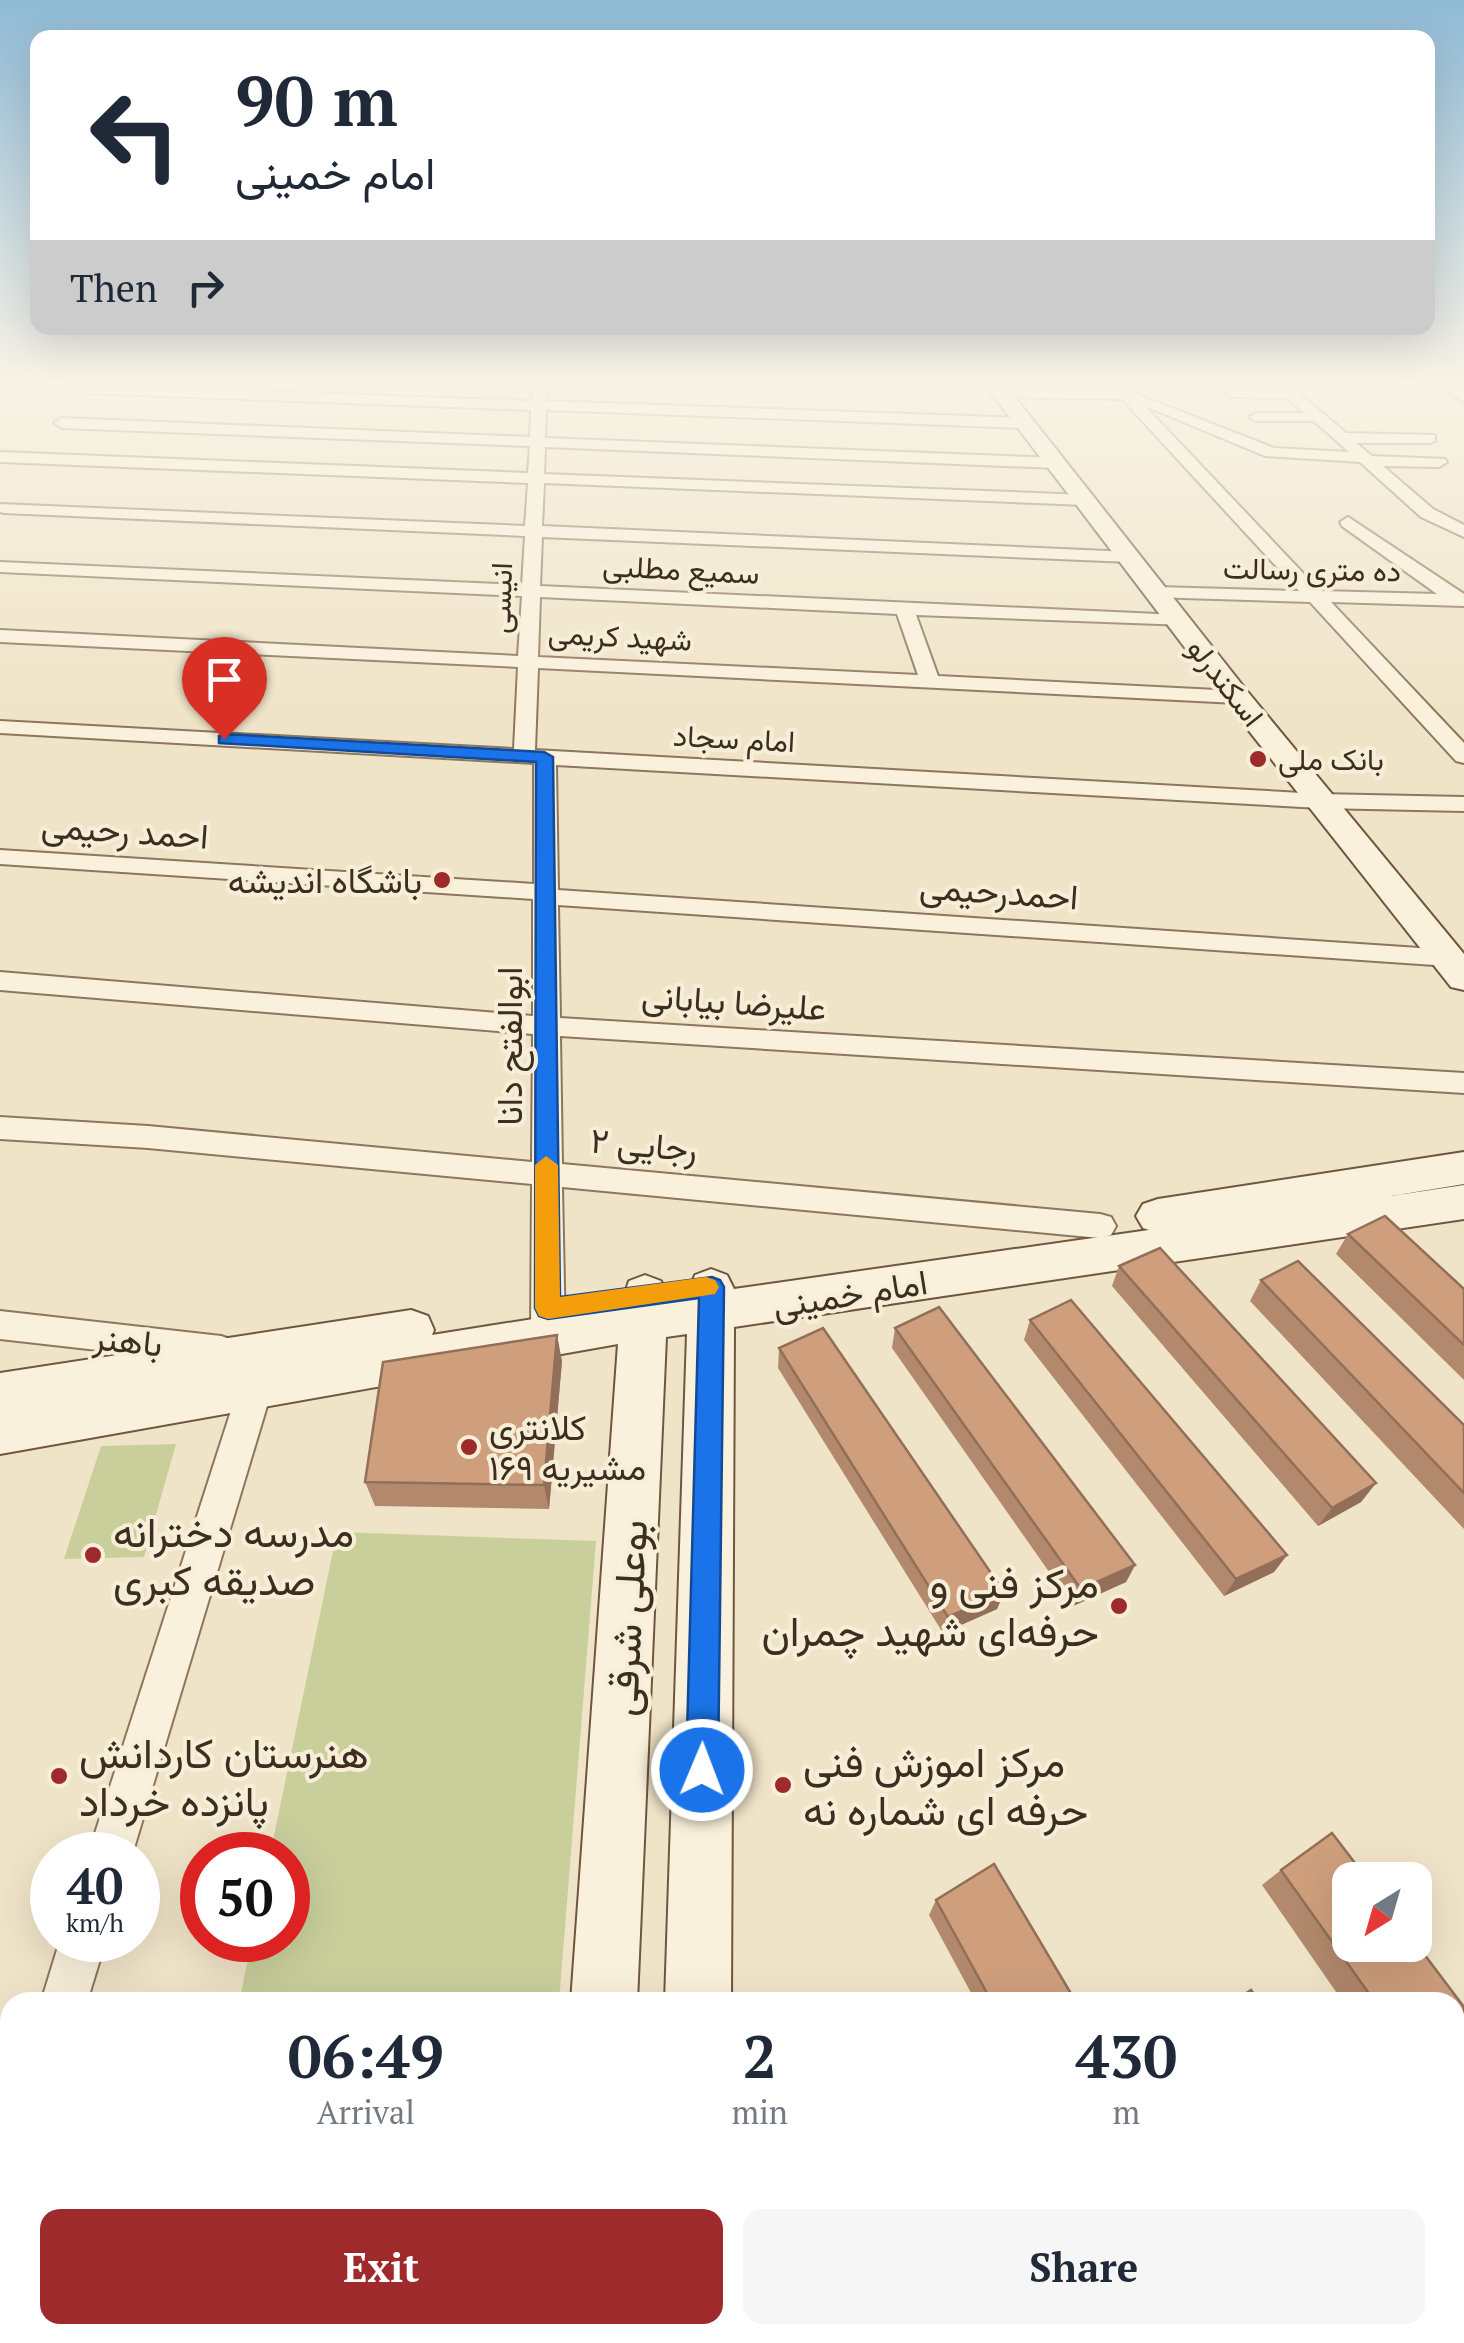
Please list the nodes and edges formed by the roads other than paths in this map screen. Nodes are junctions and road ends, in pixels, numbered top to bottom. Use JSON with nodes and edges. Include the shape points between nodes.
{"nodes":[{"id":1,"x":15,"y":491,"type":"dead end"},
{"id":2,"x":535,"y":491,"type":"edge"},
{"id":3,"x":627,"y":491,"type":"edge"},
{"id":4,"x":1079,"y":491,"type":"edge"},
{"id":5,"x":1218,"y":491,"type":"edge"},
{"id":6,"x":1384,"y":491,"type":"edge"},
{"id":7,"x":1401,"y":491,"type":"edge"},
{"id":8,"x":1086,"y":500,"type":"junction"},
{"id":9,"x":2,"y":511,"type":"edge"},
{"id":10,"x":852,"y":519,"type":"junction"},
{"id":11,"x":1348,"y":522,"type":"dead end"},
{"id":12,"x":533,"y":533,"type":"junction"},
{"id":13,"x":1464,"y":535,"type":"edge"},
{"id":14,"x":1130,"y":557,"type":"junction"},
{"id":15,"x":0,"y":567,"type":"edge"},
{"id":16,"x":530,"y":592,"type":"junction"},
{"id":17,"x":1158,"y":593,"type":"junction"},
{"id":18,"x":1318,"y":597,"type":"junction"},
{"id":19,"x":1462,"y":602,"type":"edge"},
{"id":20,"x":905,"y":609,"type":"junction"},
{"id":21,"x":1180,"y":621,"type":"junction"},
{"id":22,"x":0,"y":636,"type":"edge"},
{"id":23,"x":528,"y":661,"type":"junction"},
{"id":24,"x":930,"y":682,"type":"junction"},
{"id":25,"x":1237,"y":698,"type":"junction"},
{"id":26,"x":0,"y":727,"type":"edge"},
{"id":27,"x":1464,"y":756,"type":"edge"},
{"id":28,"x":534,"y":757,"type":"junction"},
{"id":29,"x":1320,"y":801,"type":"junction"},
{"id":30,"x":1464,"y":804,"type":"edge"},
{"id":31,"x":0,"y":857,"type":"edge"},
{"id":32,"x":545,"y":894,"type":"junction"},
{"id":33,"x":1456,"y":968,"type":"edge"},
{"id":34,"x":0,"y":981,"type":"edge"},
{"id":35,"x":546,"y":1026,"type":"junction"},
{"id":36,"x":1464,"y":1083,"type":"edge"},
{"id":37,"x":0,"y":1128,"type":"edge"},
{"id":38,"x":1464,"y":1168,"type":"edge"},
{"id":39,"x":546,"y":1172,"type":"junction"},
{"id":40,"x":1464,"y":1202,"type":"edge"},
{"id":41,"x":1100,"y":1226,"type":"junction"},
{"id":42,"x":711,"y":1300,"type":"junction"},
{"id":43,"x":644,"y":1308,"type":"junction"},
{"id":44,"x":548,"y":1322,"type":"junction"},
{"id":45,"x":0,"y":1326,"type":"edge"},
{"id":46,"x":256,"y":1370,"type":"junction"},
{"id":47,"x":0,"y":1394,"type":"edge"},
{"id":48,"x":0,"y":1432,"type":"edge"},
{"id":49,"x":117,"y":1832,"type":"edge"},
{"id":50,"x":76,"y":1962,"type":"edge"},
{"id":51,"x":67,"y":1992,"type":"edge"},
{"id":52,"x":605,"y":1992,"type":"edge"},
{"id":53,"x":698,"y":1992,"type":"edge"}],
"edges":[{"from":1,"to":9,"type":"street"},
{"from":2,"to":12,"type":"street","name":"انیسی"},
{"from":3,"to":10,"type":"street"},
{"from":4,"to":8,"type":"main road","name":"اسکندرلو"},
{"from":5,"to":18,"type":"street"},
{"from":6,"to":13,"type":"street","via":[[1418,517]]},
{"from":7,"to":13,"type":"street"},
{"from":8,"to":10,"type":"street"},
{"from":8,"to":14,"type":"main road","name":"اسکندرلو"},
{"from":9,"to":12,"type":"street"},
{"from":10,"to":12,"type":"street"},
{"from":10,"to":14,"type":"street"},
{"from":11,"to":19,"type":"street"},
{"from":12,"to":16,"type":"street","name":"انیسی"},
{"from":14,"to":17,"type":"main road","name":"اسکندرلو"},
{"from":15,"to":16,"type":"street","name":"سمیع مطلبی"},
{"from":16,"to":20,"type":"street","name":"سمیع مطلبی"},
{"from":16,"to":23,"type":"street","name":"انیسی"},
{"from":17,"to":18,"type":"street","name":"ده متری رسالت"},
{"from":17,"to":21,"type":"main road","name":"اسکندرلو"},
{"from":18,"to":19,"type":"street","name":"ده متری رسالت"},
{"from":18,"to":27,"type":"street"},
{"from":20,"to":21,"type":"street","name":"سمیع مطلبی"},
{"from":20,"to":24,"type":"street"},
{"from":21,"to":25,"type":"main road","name":"اسکندرلو"},
{"from":22,"to":23,"type":"street","name":"شهید کریمی"},
{"from":23,"to":24,"type":"street","name":"شهید کریمی"},
{"from":23,"to":28,"type":"street","name":"انیسی"},
{"from":24,"to":25,"type":"street","name":"شهید کریمی"},
{"from":25,"to":29,"type":"main road","name":"اسکندرلو"},
{"from":26,"to":28,"type":"street","name":"امام سجاد"},
{"from":28,"to":29,"type":"street","name":"امام سجاد"},
{"from":28,"to":32,"type":"street","name":"ابوالفتح دانا"},
{"from":29,"to":30,"type":"street","name":"امام سجاد"},
{"from":29,"to":33,"type":"main road","name":"اسکندرلو"},
{"from":31,"to":32,"type":"street","name":"احمد رحیمی"},
{"from":32,"to":33,"type":"street","name":"احمدرحیمی"},
{"from":32,"to":35,"type":"street","name":"ابوالفتح دانا"},
{"from":34,"to":35,"type":"street","name":"علیرضا بیابانی"},
{"from":35,"to":36,"type":"street","name":"علیرضا بیابانی"},
{"from":35,"to":39,"type":"street","name":"ابوالفتح دانا"},
{"from":37,"to":39,"type":"street","name":"رجایی ۲"},
{"from":38,"to":41,"type":"main road","name":"امام خمینی"},
{"from":39,"to":41,"type":"street","name":"رجایی ۲"},
{"from":39,"to":44,"type":"street","name":"ابوالفتح دانا"},
{"from":40,"to":42,"type":"main road","name":"امام خمینی"},
{"from":41,"to":42,"type":"main road","name":"امام خمینی"},
{"from":42,"to":43,"type":"main road","name":"امام خمینی"},
{"from":42,"to":53,"type":"main road","name":"بوعلی شرقی"},
{"from":43,"to":44,"type":"main road","name":"امام خمینی"},
{"from":43,"to":52,"type":"main road","name":"بوعلی شرقی"},
{"from":44,"to":46,"type":"main road","name":"امام خمینی"},
{"from":45,"to":46,"type":"street","name":"باهنر"},
{"from":46,"to":47,"type":"main road","name":"امام خمینی"},
{"from":46,"to":48,"type":"main road","name":"امام خمینی"},
{"from":46,"to":49,"type":"street"},
{"from":50,"to":51,"type":"street"}]}
